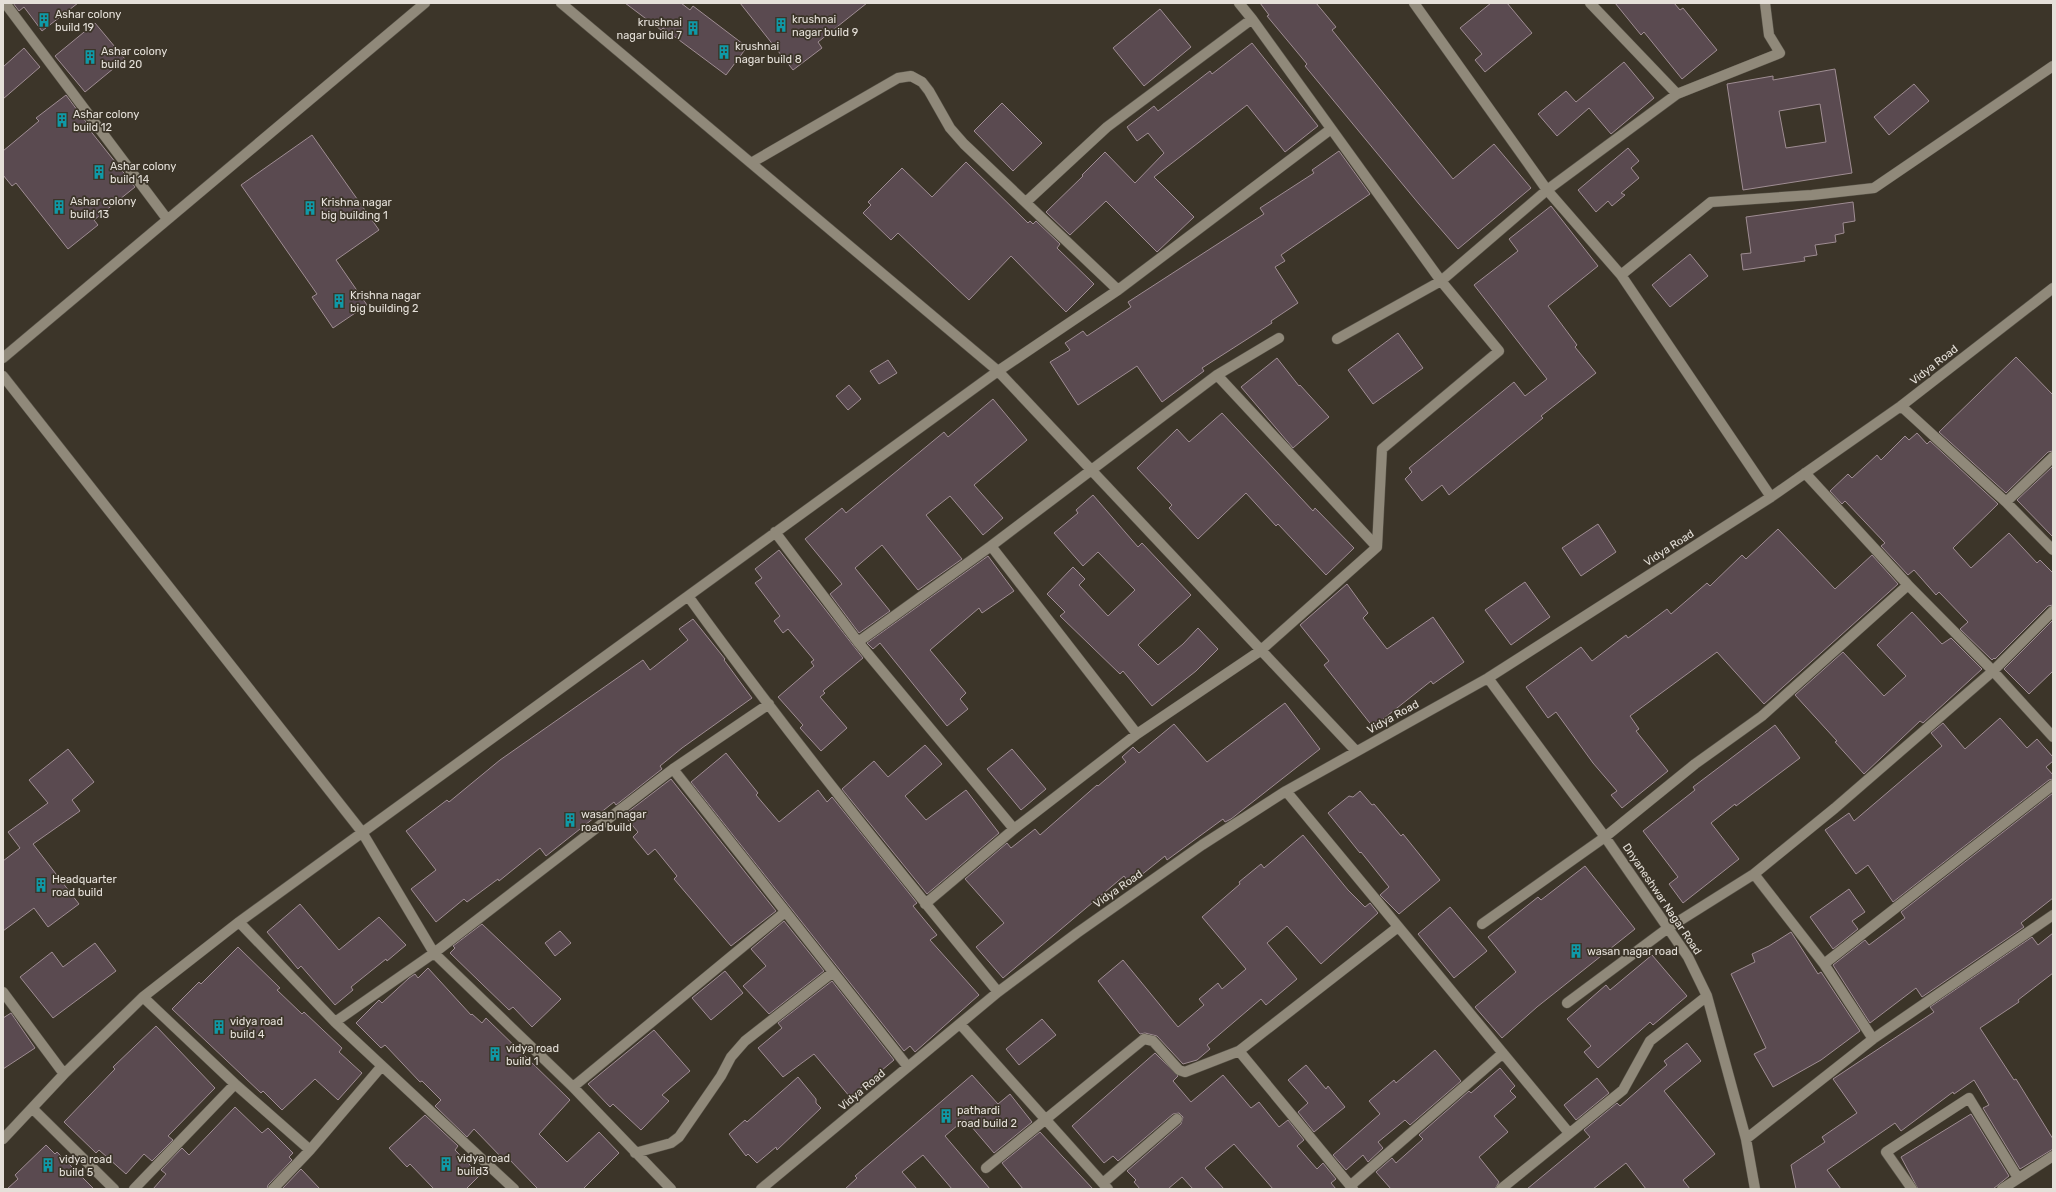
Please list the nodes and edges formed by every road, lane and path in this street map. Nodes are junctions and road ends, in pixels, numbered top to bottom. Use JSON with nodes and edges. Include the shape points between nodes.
{"nodes":[{"id":1,"x":5,"y":3,"type":"edge"},
{"id":2,"x":425,"y":3,"type":"edge"},
{"id":3,"x":561,"y":3,"type":"edge"},
{"id":4,"x":1239,"y":3,"type":"edge"},
{"id":5,"x":1414,"y":3,"type":"edge"},
{"id":6,"x":1590,"y":3,"type":"edge"},
{"id":7,"x":1765,"y":3,"type":"edge"},
{"id":8,"x":1252,"y":19,"type":"junction"},
{"id":9,"x":2053,"y":66,"type":"edge"},
{"id":10,"x":1677,"y":94,"type":"junction"},
{"id":11,"x":1331,"y":129,"type":"junction"},
{"id":12,"x":751,"y":163,"type":"junction"},
{"id":13,"x":1547,"y":190,"type":"junction"},
{"id":14,"x":1026,"y":202,"type":"junction"},
{"id":15,"x":167,"y":219,"type":"junction"},
{"id":16,"x":1621,"y":275,"type":"junction"},
{"id":17,"x":1441,"y":281,"type":"junction"},
{"id":18,"x":2053,"y":288,"type":"edge"},
{"id":19,"x":1118,"y":290,"type":"junction"},
{"id":20,"x":1279,"y":338,"type":"dead end"},
{"id":21,"x":1337,"y":339,"type":"dead end"},
{"id":22,"x":3,"y":358,"type":"edge"},
{"id":23,"x":998,"y":371,"type":"junction"},
{"id":24,"x":1217,"y":375,"type":"junction"},
{"id":25,"x":3,"y":376,"type":"edge"},
{"id":26,"x":1901,"y":406,"type":"junction"},
{"id":27,"x":2053,"y":457,"type":"edge"},
{"id":28,"x":1092,"y":471,"type":"junction"},
{"id":29,"x":1805,"y":473,"type":"junction"},
{"id":30,"x":1771,"y":497,"type":"junction"},
{"id":31,"x":2006,"y":502,"type":"junction"},
{"id":32,"x":775,"y":532,"type":"junction"},
{"id":33,"x":991,"y":546,"type":"junction"},
{"id":34,"x":1377,"y":547,"type":"junction"},
{"id":35,"x":2053,"y":550,"type":"edge"},
{"id":36,"x":1908,"y":585,"type":"junction"},
{"id":37,"x":688,"y":596,"type":"junction"},
{"id":38,"x":2053,"y":610,"type":"edge"},
{"id":39,"x":858,"y":642,"type":"junction"},
{"id":40,"x":1260,"y":652,"type":"junction"},
{"id":41,"x":1993,"y":671,"type":"junction"},
{"id":42,"x":1488,"y":678,"type":"junction"},
{"id":43,"x":769,"y":704,"type":"junction"},
{"id":44,"x":1136,"y":734,"type":"junction"},
{"id":45,"x":2053,"y":737,"type":"edge"},
{"id":46,"x":1356,"y":752,"type":"junction"},
{"id":47,"x":673,"y":769,"type":"junction"},
{"id":48,"x":2053,"y":785,"type":"edge"},
{"id":49,"x":1286,"y":791,"type":"junction"},
{"id":50,"x":1014,"y":829,"type":"junction"},
{"id":51,"x":362,"y":832,"type":"junction"},
{"id":52,"x":1604,"y":837,"type":"junction"},
{"id":53,"x":1754,"y":874,"type":"junction"},
{"id":54,"x":925,"y":904,"type":"junction"},
{"id":55,"x":785,"y":912,"type":"junction"},
{"id":56,"x":2053,"y":915,"type":"edge"},
{"id":57,"x":239,"y":922,"type":"junction"},
{"id":58,"x":1482,"y":924,"type":"dead end"},
{"id":59,"x":1398,"y":927,"type":"junction"},
{"id":60,"x":1668,"y":928,"type":"junction"},
{"id":61,"x":434,"y":952,"type":"junction"},
{"id":62,"x":1824,"y":964,"type":"junction"},
{"id":63,"x":833,"y":972,"type":"junction"},
{"id":64,"x":3,"y":992,"type":"edge"},
{"id":65,"x":998,"y":992,"type":"junction"},
{"id":66,"x":1707,"y":996,"type":"junction"},
{"id":67,"x":143,"y":997,"type":"junction"},
{"id":68,"x":1567,"y":1003,"type":"dead end"},
{"id":69,"x":336,"y":1022,"type":"junction"},
{"id":70,"x":960,"y":1024,"type":"junction"},
{"id":71,"x":1873,"y":1039,"type":"junction"},
{"id":72,"x":1239,"y":1051,"type":"junction"},
{"id":73,"x":1503,"y":1052,"type":"junction"},
{"id":74,"x":381,"y":1067,"type":"junction"},
{"id":75,"x":908,"y":1067,"type":"junction"},
{"id":76,"x":64,"y":1074,"type":"junction"},
{"id":77,"x":235,"y":1084,"type":"junction"},
{"id":78,"x":573,"y":1086,"type":"junction"},
{"id":79,"x":33,"y":1109,"type":"junction"},
{"id":80,"x":1046,"y":1119,"type":"junction"},
{"id":81,"x":1177,"y":1119,"type":"dead end"},
{"id":82,"x":1569,"y":1133,"type":"junction"},
{"id":83,"x":3,"y":1139,"type":"edge"},
{"id":84,"x":1746,"y":1139,"type":"junction"},
{"id":85,"x":310,"y":1150,"type":"junction"},
{"id":86,"x":635,"y":1153,"type":"junction"},
{"id":87,"x":2053,"y":1156,"type":"edge"},
{"id":88,"x":986,"y":1168,"type":"dead end"},
{"id":89,"x":2018,"y":1178,"type":"junction"},
{"id":90,"x":1106,"y":1186,"type":"edge"},
{"id":91,"x":1352,"y":1188,"type":"edge"},
{"id":92,"x":114,"y":1189,"type":"edge"},
{"id":93,"x":134,"y":1189,"type":"edge"},
{"id":94,"x":273,"y":1189,"type":"edge"},
{"id":95,"x":514,"y":1189,"type":"edge"},
{"id":96,"x":671,"y":1189,"type":"edge"},
{"id":97,"x":761,"y":1189,"type":"edge"},
{"id":98,"x":1501,"y":1189,"type":"edge"},
{"id":99,"x":1755,"y":1189,"type":"edge"},
{"id":100,"x":1912,"y":1189,"type":"edge"},
{"id":101,"x":2002,"y":1189,"type":"edge"}],
"edges":[{"from":1,"to":15,"type":"street"},
{"from":2,"to":15,"type":"street"},
{"from":3,"to":12,"type":"street"},
{"from":4,"to":8,"type":"street"},
{"from":5,"to":13,"type":"street"},
{"from":6,"to":10,"type":"street"},
{"from":7,"to":10,"type":"street","via":[[1769,35],[1780,53]]},
{"from":8,"to":11,"type":"street"},
{"from":8,"to":14,"type":"street","via":[[1107,127]]},
{"from":9,"to":16,"type":"street","via":[[1874,188],[1711,202]]},
{"from":10,"to":13,"type":"street"},
{"from":11,"to":17,"type":"street"},
{"from":11,"to":19,"type":"street"},
{"from":12,"to":14,"type":"street","via":[[898,78],[911,76],[922,82],[929,90],[950,128],[964,144]]},
{"from":12,"to":23,"type":"street"},
{"from":13,"to":16,"type":"street"},
{"from":13,"to":17,"type":"street"},
{"from":14,"to":19,"type":"street"},
{"from":15,"to":22,"type":"street"},
{"from":16,"to":30,"type":"street"},
{"from":17,"to":21,"type":"street"},
{"from":17,"to":34,"type":"street","via":[[1499,351],[1382,449]]},
{"from":18,"to":26,"type":"street","name":"Vidya Road"},
{"from":19,"to":23,"type":"street"},
{"from":20,"to":24,"type":"street"},
{"from":23,"to":28,"type":"street"},
{"from":23,"to":32,"type":"street"},
{"from":24,"to":28,"type":"street"},
{"from":24,"to":34,"type":"street"},
{"from":25,"to":51,"type":"street"},
{"from":26,"to":29,"type":"street","name":"Vidya Road"},
{"from":26,"to":31,"type":"street"},
{"from":27,"to":31,"type":"street"},
{"from":28,"to":33,"type":"street"},
{"from":28,"to":40,"type":"street"},
{"from":29,"to":30,"type":"street","name":"Vidya Road"},
{"from":29,"to":36,"type":"street"},
{"from":30,"to":42,"type":"street","name":"Vidya Road"},
{"from":31,"to":35,"type":"street"},
{"from":32,"to":37,"type":"street"},
{"from":32,"to":39,"type":"street"},
{"from":33,"to":39,"type":"street"},
{"from":33,"to":44,"type":"street"},
{"from":34,"to":40,"type":"street"},
{"from":36,"to":41,"type":"street"},
{"from":36,"to":52,"type":"street","via":[[1762,716],[1695,764]]},
{"from":37,"to":43,"type":"street"},
{"from":37,"to":51,"type":"street"},
{"from":38,"to":41,"type":"street"},
{"from":39,"to":50,"type":"street"},
{"from":40,"to":44,"type":"street"},
{"from":40,"to":46,"type":"street"},
{"from":41,"to":45,"type":"street"},
{"from":41,"to":53,"type":"street","via":[[1835,808]]},
{"from":42,"to":46,"type":"street","name":"Vidya Road"},
{"from":42,"to":52,"type":"street","name":"Dnyaneshwar Nagar Road"},
{"from":43,"to":47,"type":"street"},
{"from":43,"to":54,"type":"street"},
{"from":44,"to":50,"type":"street"},
{"from":46,"to":49,"type":"street","name":"Vidya Road"},
{"from":47,"to":55,"type":"street"},
{"from":47,"to":61,"type":"street"},
{"from":48,"to":62,"type":"street"},
{"from":49,"to":59,"type":"street"},
{"from":49,"to":65,"type":"street","name":"Vidya Road","via":[[1202,845]]},
{"from":50,"to":54,"type":"street"},
{"from":51,"to":57,"type":"street"},
{"from":51,"to":61,"type":"street"},
{"from":52,"to":58,"type":"street"},
{"from":52,"to":60,"type":"street","name":"Dnyaneshwar Nagar Road"},
{"from":53,"to":60,"type":"street"},
{"from":53,"to":62,"type":"street"},
{"from":54,"to":65,"type":"street"},
{"from":55,"to":63,"type":"street"},
{"from":55,"to":78,"type":"street"},
{"from":56,"to":71,"type":"street"},
{"from":57,"to":67,"type":"street"},
{"from":57,"to":69,"type":"street"},
{"from":59,"to":72,"type":"street"},
{"from":59,"to":73,"type":"street"},
{"from":60,"to":66,"type":"street","name":"Dnyaneshwar Nagar Road","via":[[1688,956]]},
{"from":60,"to":68,"type":"street"},
{"from":61,"to":69,"type":"street"},
{"from":61,"to":78,"type":"street"},
{"from":62,"to":71,"type":"street"},
{"from":63,"to":75,"type":"street"},
{"from":63,"to":86,"type":"street","via":[[745,1041],[731,1057],[679,1137],[672,1143]]},
{"from":64,"to":76,"type":"street"},
{"from":65,"to":70,"type":"street","name":"Vidya Road"},
{"from":66,"to":82,"type":"street","via":[[1650,1041],[1623,1090]]},
{"from":66,"to":84,"type":"street","name":"Dnyaneshwar Nagar Road"},
{"from":67,"to":76,"type":"street"},
{"from":67,"to":77,"type":"street"},
{"from":69,"to":74,"type":"street"},
{"from":70,"to":75,"type":"street","name":"Vidya Road"},
{"from":70,"to":80,"type":"street"},
{"from":71,"to":84,"type":"street"},
{"from":72,"to":80,"type":"street","via":[[1185,1072],[1179,1070],[1153,1041],[1144,1039]]},
{"from":72,"to":91,"type":"street"},
{"from":73,"to":82,"type":"street"},
{"from":73,"to":91,"type":"street"},
{"from":74,"to":85,"type":"street"},
{"from":74,"to":95,"type":"street"},
{"from":75,"to":97,"type":"street","name":"Vidya Road"},
{"from":76,"to":79,"type":"street"},
{"from":77,"to":85,"type":"street"},
{"from":77,"to":93,"type":"street"},
{"from":78,"to":86,"type":"street"},
{"from":79,"to":83,"type":"street"},
{"from":79,"to":92,"type":"street"},
{"from":80,"to":88,"type":"street"},
{"from":80,"to":90,"type":"street"},
{"from":81,"to":90,"type":"street"},
{"from":82,"to":98,"type":"street"},
{"from":84,"to":99,"type":"street","name":"Dnyaneshwar Nagar Road"},
{"from":85,"to":94,"type":"street"},
{"from":86,"to":96,"type":"street"},
{"from":87,"to":89,"type":"street"},
{"from":89,"to":100,"type":"street","via":[[1969,1098],[1886,1152]]},
{"from":89,"to":101,"type":"street"}]}
